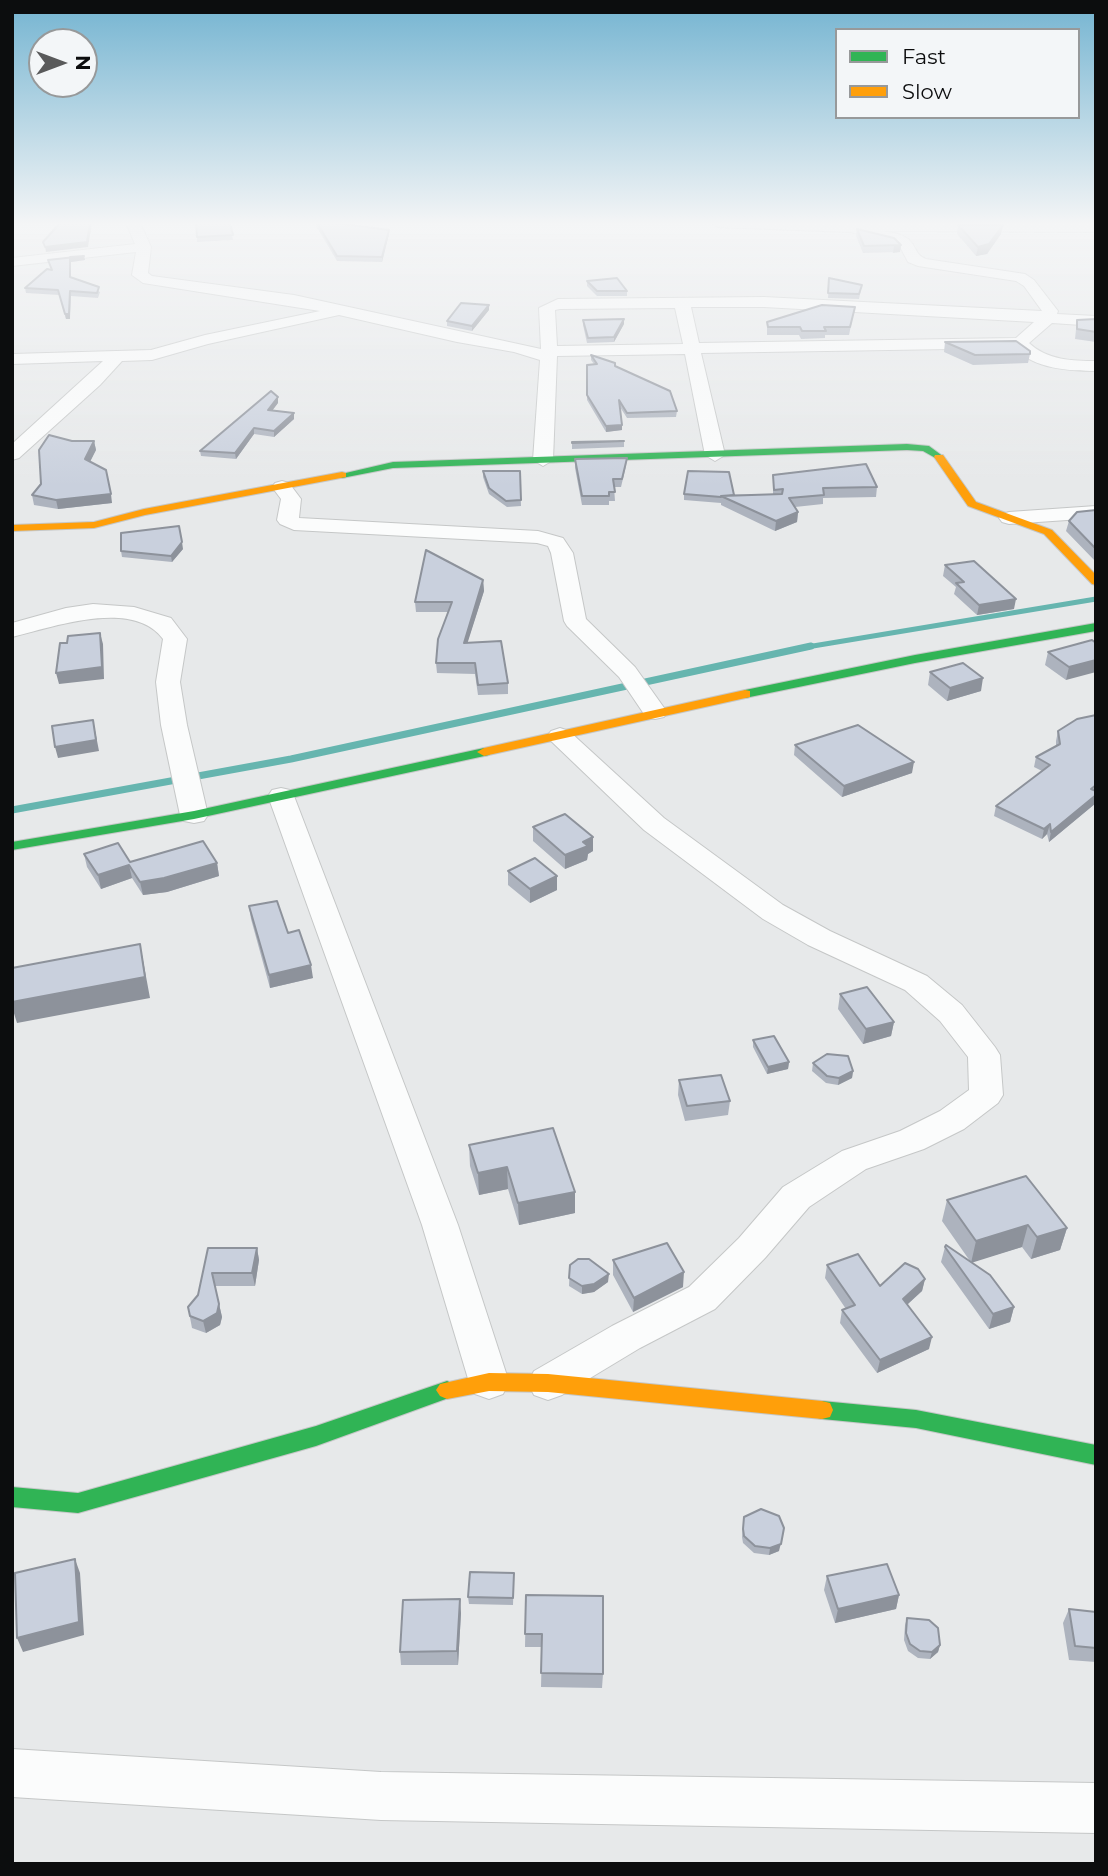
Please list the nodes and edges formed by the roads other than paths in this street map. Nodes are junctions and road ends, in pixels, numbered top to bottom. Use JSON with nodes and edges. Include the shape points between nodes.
{"nodes":[{"id":1,"x":335,"y":311,"type":"edge"},
{"id":2,"x":547,"y":311,"type":"edge"},
{"id":3,"x":683,"y":311,"type":"edge"},
{"id":4,"x":904,"y":311,"type":"edge"},
{"id":5,"x":911,"y":311,"type":"junction"},
{"id":6,"x":1050,"y":311,"type":"edge"},
{"id":7,"x":341,"y":312,"type":"junction"},
{"id":8,"x":1048,"y":318,"type":"junction"},
{"id":9,"x":1096,"y":321,"type":"edge"},
{"id":10,"x":1020,"y":343,"type":"junction"},
{"id":11,"x":933,"y":345,"type":"junction"},
{"id":12,"x":548,"y":349,"type":"junction"},
{"id":13,"x":691,"y":349,"type":"junction"},
{"id":14,"x":117,"y":356,"type":"junction"},
{"id":15,"x":12,"y":359,"type":"edge"},
{"id":16,"x":1096,"y":366,"type":"edge"},
{"id":17,"x":12,"y":454,"type":"edge"},
{"id":18,"x":715,"y":455,"type":"junction"},
{"id":19,"x":543,"y":460,"type":"junction"},
{"id":20,"x":282,"y":487,"type":"junction"},
{"id":21,"x":1096,"y":512,"type":"edge"},
{"id":22,"x":1009,"y":518,"type":"junction"},
{"id":23,"x":12,"y":528,"type":"edge"},
{"id":24,"x":1095,"y":582,"type":"edge"},
{"id":25,"x":1096,"y":626,"type":"edge"},
{"id":26,"x":12,"y":630,"type":"edge"},
{"id":27,"x":655,"y":712,"type":"junction"},
{"id":28,"x":560,"y":736,"type":"junction"},
{"id":29,"x":281,"y":796,"type":"junction"},
{"id":30,"x":194,"y":815,"type":"junction"},
{"id":31,"x":12,"y":846,"type":"edge"},
{"id":32,"x":489,"y":1382,"type":"junction"},
{"id":33,"x":548,"y":1383,"type":"junction"},
{"id":34,"x":1096,"y":1455,"type":"edge"},
{"id":35,"x":12,"y":1497,"type":"edge"},
{"id":36,"x":12,"y":1773,"type":"edge"},
{"id":37,"x":1096,"y":1808,"type":"edge"}],
"edges":[{"from":1,"to":7,"type":"street"},
{"from":2,"to":12,"type":"street"},
{"from":3,"to":13,"type":"street"},
{"from":4,"to":5,"type":"street"},
{"from":5,"to":8,"type":"street"},
{"from":5,"to":11,"type":"street"},
{"from":6,"to":8,"type":"street"},
{"from":7,"to":12,"type":"street"},
{"from":7,"to":14,"type":"street","via":[[152,355]]},
{"from":8,"to":9,"type":"street"},
{"from":8,"to":10,"type":"street"},
{"from":10,"to":11,"type":"street"},
{"from":10,"to":16,"type":"street","via":[[1024,350],[1048,359]]},
{"from":11,"to":13,"type":"street"},
{"from":12,"to":13,"type":"street"},
{"from":12,"to":19,"type":"street"},
{"from":13,"to":18,"type":"street"},
{"from":14,"to":15,"type":"street"},
{"from":14,"to":17,"type":"street"},
{"from":18,"to":19,"type":"street"},
{"from":18,"to":22,"type":"street","via":[[925,449],[937,454],[972,504]]},
{"from":19,"to":20,"type":"street","via":[[378,466]]},
{"from":20,"to":23,"type":"street","via":[[94,525]]},
{"from":20,"to":27,"type":"street","via":[[290,499],[287,520],[294,524],[538,537],[556,542],[575,621],[627,672]]},
{"from":21,"to":22,"type":"street"},
{"from":22,"to":24,"type":"street","via":[[1048,532]]},
{"from":25,"to":27,"type":"street"},
{"from":26,"to":30,"type":"street","via":[[93,611],[134,614],[163,623],[175,639],[168,682]]},
{"from":27,"to":28,"type":"street"},
{"from":28,"to":29,"type":"street"},
{"from":28,"to":33,"type":"street","via":[[654,824],[773,912],[916,983],[951,1013],[984,1055],[986,1095],[952,1120],[854,1160],[796,1197],[702,1297]]},
{"from":29,"to":30,"type":"street"},
{"from":29,"to":32,"type":"street","via":[[440,1225]]},
{"from":30,"to":31,"type":"street"},
{"from":32,"to":33,"type":"street"},
{"from":32,"to":35,"type":"street","via":[[446,1390],[316,1437],[78,1503]]},
{"from":33,"to":34,"type":"street","via":[[916,1419]]},
{"from":36,"to":37,"type":"street","via":[[381,1796]]}]}
